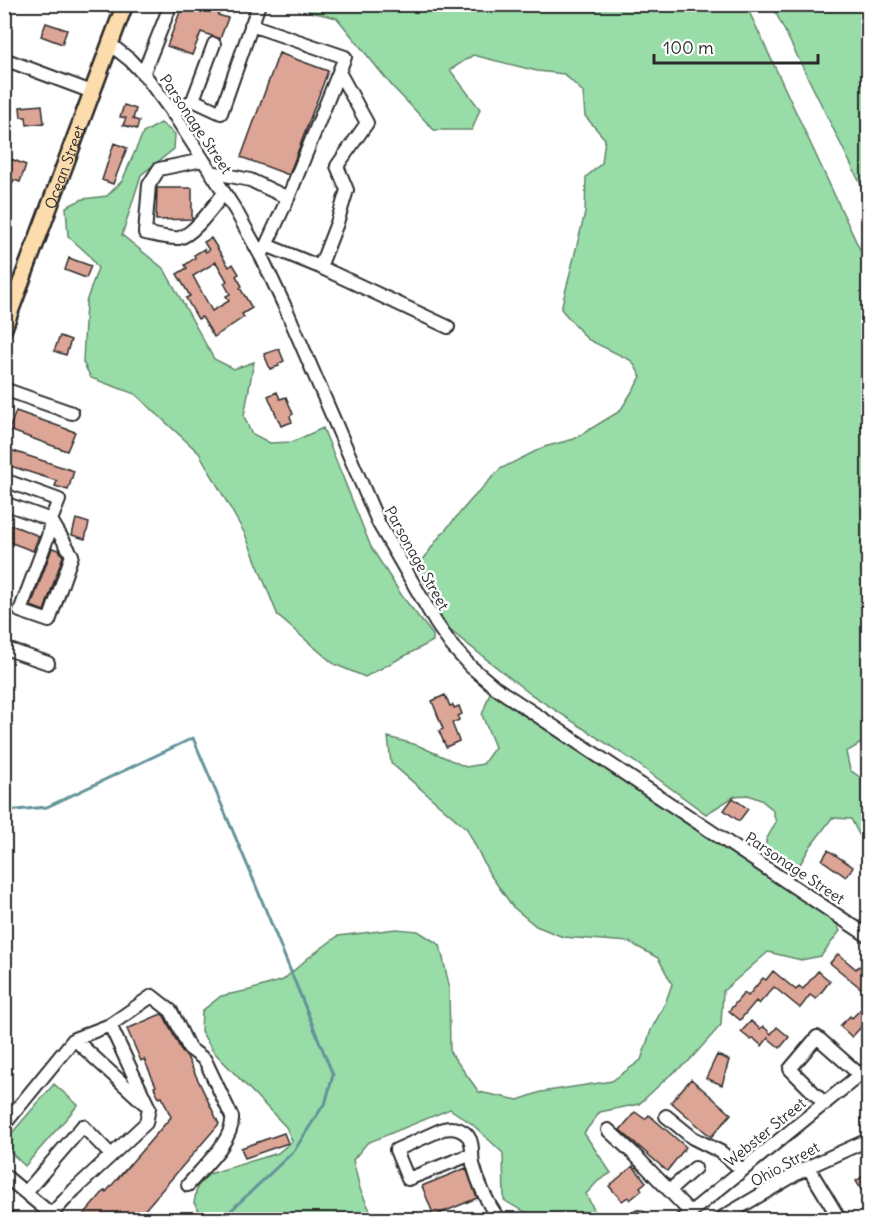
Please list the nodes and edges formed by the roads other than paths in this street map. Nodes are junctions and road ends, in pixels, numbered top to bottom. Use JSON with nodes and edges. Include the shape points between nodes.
{"nodes":[{"id":1,"x":125,"y":4,"type":"edge"},
{"id":2,"x":171,"y":4,"type":"edge"},
{"id":3,"x":250,"y":4,"type":"edge"},
{"id":4,"x":251,"y":26,"type":"junction"},
{"id":5,"x":110,"y":44,"type":"junction"},
{"id":6,"x":214,"y":44,"type":"dead end"},
{"id":7,"x":4,"y":59,"type":"edge"},
{"id":8,"x":339,"y":72,"type":"junction"},
{"id":9,"x":143,"y":74,"type":"junction"},
{"id":10,"x":92,"y":92,"type":"junction"},
{"id":11,"x":193,"y":100,"type":"junction"},
{"id":12,"x":172,"y":113,"type":"junction"},
{"id":13,"x":203,"y":160,"type":"junction"},
{"id":14,"x":211,"y":172,"type":"junction"},
{"id":15,"x":224,"y":193,"type":"junction"},
{"id":16,"x":288,"y":198,"type":"junction"},
{"id":17,"x":264,"y":251,"type":"junction"},
{"id":18,"x":320,"y":267,"type":"junction"},
{"id":19,"x":448,"y":327,"type":"dead end"},
{"id":20,"x":4,"y":328,"type":"edge"},
{"id":21,"x":4,"y":389,"type":"edge"},
{"id":22,"x":72,"y":413,"type":"dead end"},
{"id":23,"x":4,"y":480,"type":"edge"},
{"id":24,"x":4,"y":503,"type":"edge"},
{"id":25,"x":51,"y":520,"type":"junction"},
{"id":26,"x":4,"y":648,"type":"edge"},
{"id":27,"x":48,"y":663,"type":"dead end"},
{"id":28,"x":868,"y":936,"type":"edge"},
{"id":29,"x":110,"y":1025,"type":"junction"},
{"id":30,"x":74,"y":1039,"type":"junction"},
{"id":31,"x":864,"y":1072,"type":"edge"},
{"id":32,"x":825,"y":1104,"type":"junction"},
{"id":33,"x":149,"y":1108,"type":"junction"},
{"id":34,"x":666,"y":1116,"type":"dead end"},
{"id":35,"x":4,"y":1125,"type":"edge"},
{"id":36,"x":608,"y":1130,"type":"dead end"},
{"id":37,"x":868,"y":1140,"type":"edge"},
{"id":38,"x":472,"y":1154,"type":"junction"},
{"id":39,"x":111,"y":1155,"type":"junction"},
{"id":40,"x":808,"y":1167,"type":"junction"},
{"id":41,"x":695,"y":1168,"type":"dead end"},
{"id":42,"x":742,"y":1170,"type":"junction"},
{"id":43,"x":4,"y":1175,"type":"edge"},
{"id":44,"x":188,"y":1185,"type":"dead end"},
{"id":45,"x":670,"y":1190,"type":"junction"},
{"id":46,"x":26,"y":1192,"type":"junction"},
{"id":47,"x":4,"y":1216,"type":"edge"},
{"id":48,"x":49,"y":1216,"type":"edge"},
{"id":49,"x":686,"y":1216,"type":"edge"},
{"id":50,"x":9,"y":1220,"type":"edge"},
{"id":51,"x":499,"y":1220,"type":"edge"},
{"id":52,"x":718,"y":1220,"type":"edge"},
{"id":53,"x":840,"y":1220,"type":"edge"}],
"edges":[{"from":1,"to":5,"type":"main road","name":"Ocean Street"},
{"from":2,"to":9,"type":"street"},
{"from":3,"to":4,"type":"street","via":[[258,7]]},
{"from":4,"to":8,"type":"street","via":[[345,57]]},
{"from":4,"to":11,"type":"street","via":[[220,113]]},
{"from":5,"to":9,"type":"street","name":"Parsonage Street"},
{"from":5,"to":10,"type":"main road","name":"Ocean Street"},
{"from":6,"to":11,"type":"street"},
{"from":7,"to":10,"type":"street"},
{"from":8,"to":16,"type":"street"},
{"from":8,"to":18,"type":"street","via":[[367,123],[337,165],[347,190]]},
{"from":9,"to":12,"type":"street","name":"Parsonage Street"},
{"from":10,"to":20,"type":"main road","name":"Ocean Street"},
{"from":11,"to":12,"type":"street"},
{"from":12,"to":13,"type":"street","name":"Parsonage Street"},
{"from":13,"to":14,"type":"street","name":"Parsonage Street"},
{"from":13,"to":15,"type":"street","via":[[159,169],[148,185],[144,233],[178,238],[185,235]]},
{"from":14,"to":15,"type":"street","name":"Parsonage Street"},
{"from":14,"to":16,"type":"street","via":[[250,180]]},
{"from":15,"to":17,"type":"street","name":"Parsonage Street"},
{"from":16,"to":17,"type":"street"},
{"from":17,"to":18,"type":"street"},
{"from":17,"to":28,"type":"street","name":"Parsonage Street","via":[[380,524],[436,623],[470,666],[496,688]]},
{"from":18,"to":19,"type":"street"},
{"from":21,"to":22,"type":"street"},
{"from":23,"to":25,"type":"street","via":[[59,500]]},
{"from":24,"to":25,"type":"street"},
{"from":25,"to":25,"type":"street","via":[[20,611],[49,621],[72,555]]},
{"from":26,"to":27,"type":"street"},
{"from":29,"to":30,"type":"street"},
{"from":29,"to":33,"type":"street"},
{"from":29,"to":44,"type":"street","via":[[152,996],[171,1011],[189,1048],[205,1060],[233,1125],[228,1138]]},
{"from":30,"to":33,"type":"street"},
{"from":30,"to":35,"type":"street"},
{"from":31,"to":32,"type":"street","name":"Webster Street"},
{"from":31,"to":32,"type":"street","via":[[817,1037],[790,1069]]},
{"from":32,"to":42,"type":"street","name":"Webster Street"},
{"from":33,"to":39,"type":"street","via":[[146,1124]]},
{"from":34,"to":42,"type":"street"},
{"from":36,"to":45,"type":"street"},
{"from":37,"to":40,"type":"street","name":"Ohio Street"},
{"from":38,"to":38,"type":"street","via":[[469,1138],[454,1127],[396,1150],[408,1179]]},
{"from":38,"to":51,"type":"street"},
{"from":39,"to":46,"type":"street","via":[[82,1126]]},
{"from":39,"to":48,"type":"street"},
{"from":40,"to":52,"type":"street","name":"Ohio Street"},
{"from":40,"to":53,"type":"street"},
{"from":41,"to":45,"type":"street"},
{"from":42,"to":49,"type":"street","name":"Webster Street"},
{"from":43,"to":46,"type":"street"},
{"from":45,"to":49,"type":"street"},
{"from":46,"to":48,"type":"street"},
{"from":47,"to":50,"type":"street"}]}
